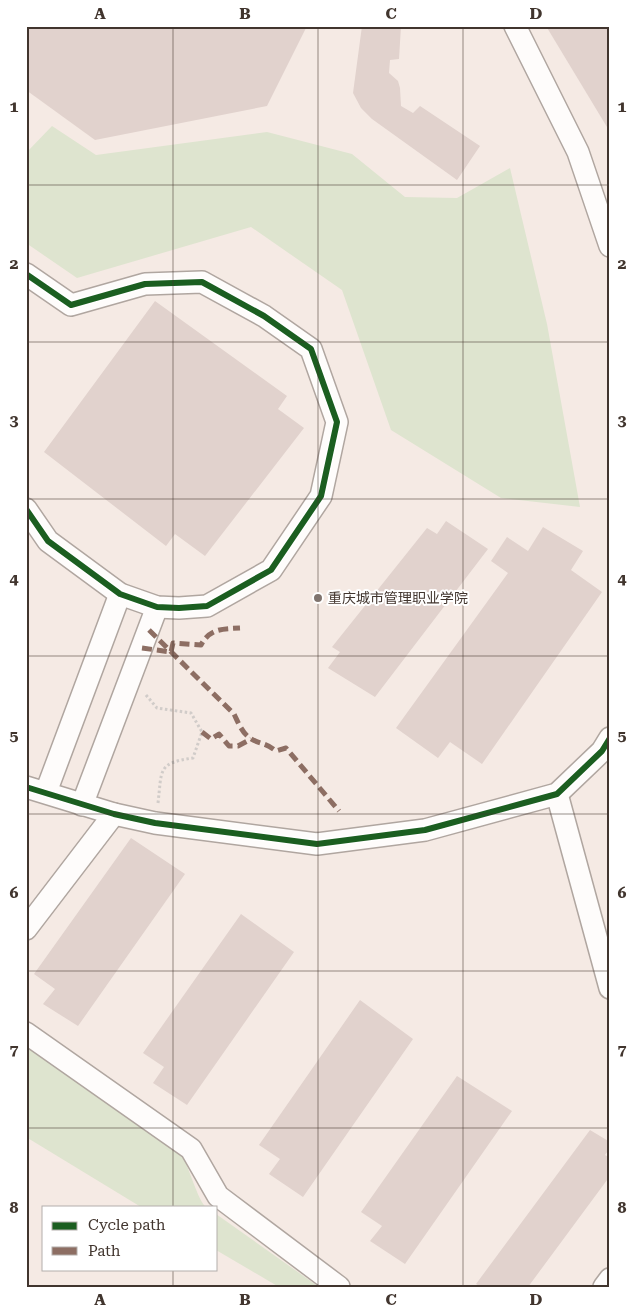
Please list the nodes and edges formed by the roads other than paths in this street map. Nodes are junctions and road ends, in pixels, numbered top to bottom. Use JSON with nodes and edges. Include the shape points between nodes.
{"nodes":[{"id":1,"x":515,"y":26,"type":"edge"},
{"id":2,"x":608,"y":235,"type":"edge"},
{"id":3,"x":26,"y":274,"type":"edge"},
{"id":4,"x":26,"y":509,"type":"edge"},
{"id":5,"x":120,"y":594,"type":"junction"},
{"id":6,"x":158,"y":607,"type":"junction"},
{"id":7,"x":610,"y":738,"type":"edge"},
{"id":8,"x":36,"y":790,"type":"edge"},
{"id":9,"x":557,"y":794,"type":"junction"},
{"id":10,"x":82,"y":804,"type":"junction"},
{"id":11,"x":114,"y":814,"type":"junction"},
{"id":12,"x":26,"y":929,"type":"edge"},
{"id":13,"x":610,"y":988,"type":"edge"},
{"id":14,"x":26,"y":1033,"type":"edge"},
{"id":15,"x":610,"y":1280,"type":"edge"},
{"id":16,"x":339,"y":1287,"type":"edge"},
{"id":17,"x":604,"y":1287,"type":"edge"}],
"edges":[{"from":1,"to":2,"type":"street","via":[[578,152]]},
{"from":3,"to":6,"type":"street","via":[[71,306],[145,284],[202,282],[264,316],[311,349],[337,422],[321,496],[271,570],[207,606]]},
{"from":4,"to":5,"type":"street","via":[[48,541]]},
{"from":5,"to":6,"type":"street"},
{"from":5,"to":8,"type":"street"},
{"from":6,"to":10,"type":"street"},
{"from":7,"to":9,"type":"street","via":[[602,751]]},
{"from":8,"to":10,"type":"street"},
{"from":9,"to":11,"type":"street","via":[[425,830],[317,844],[156,823]]},
{"from":9,"to":13,"type":"street"},
{"from":10,"to":11,"type":"street"},
{"from":11,"to":12,"type":"street"},
{"from":14,"to":16,"type":"street","via":[[191,1149],[218,1196]]},
{"from":15,"to":17,"type":"street"}]}
